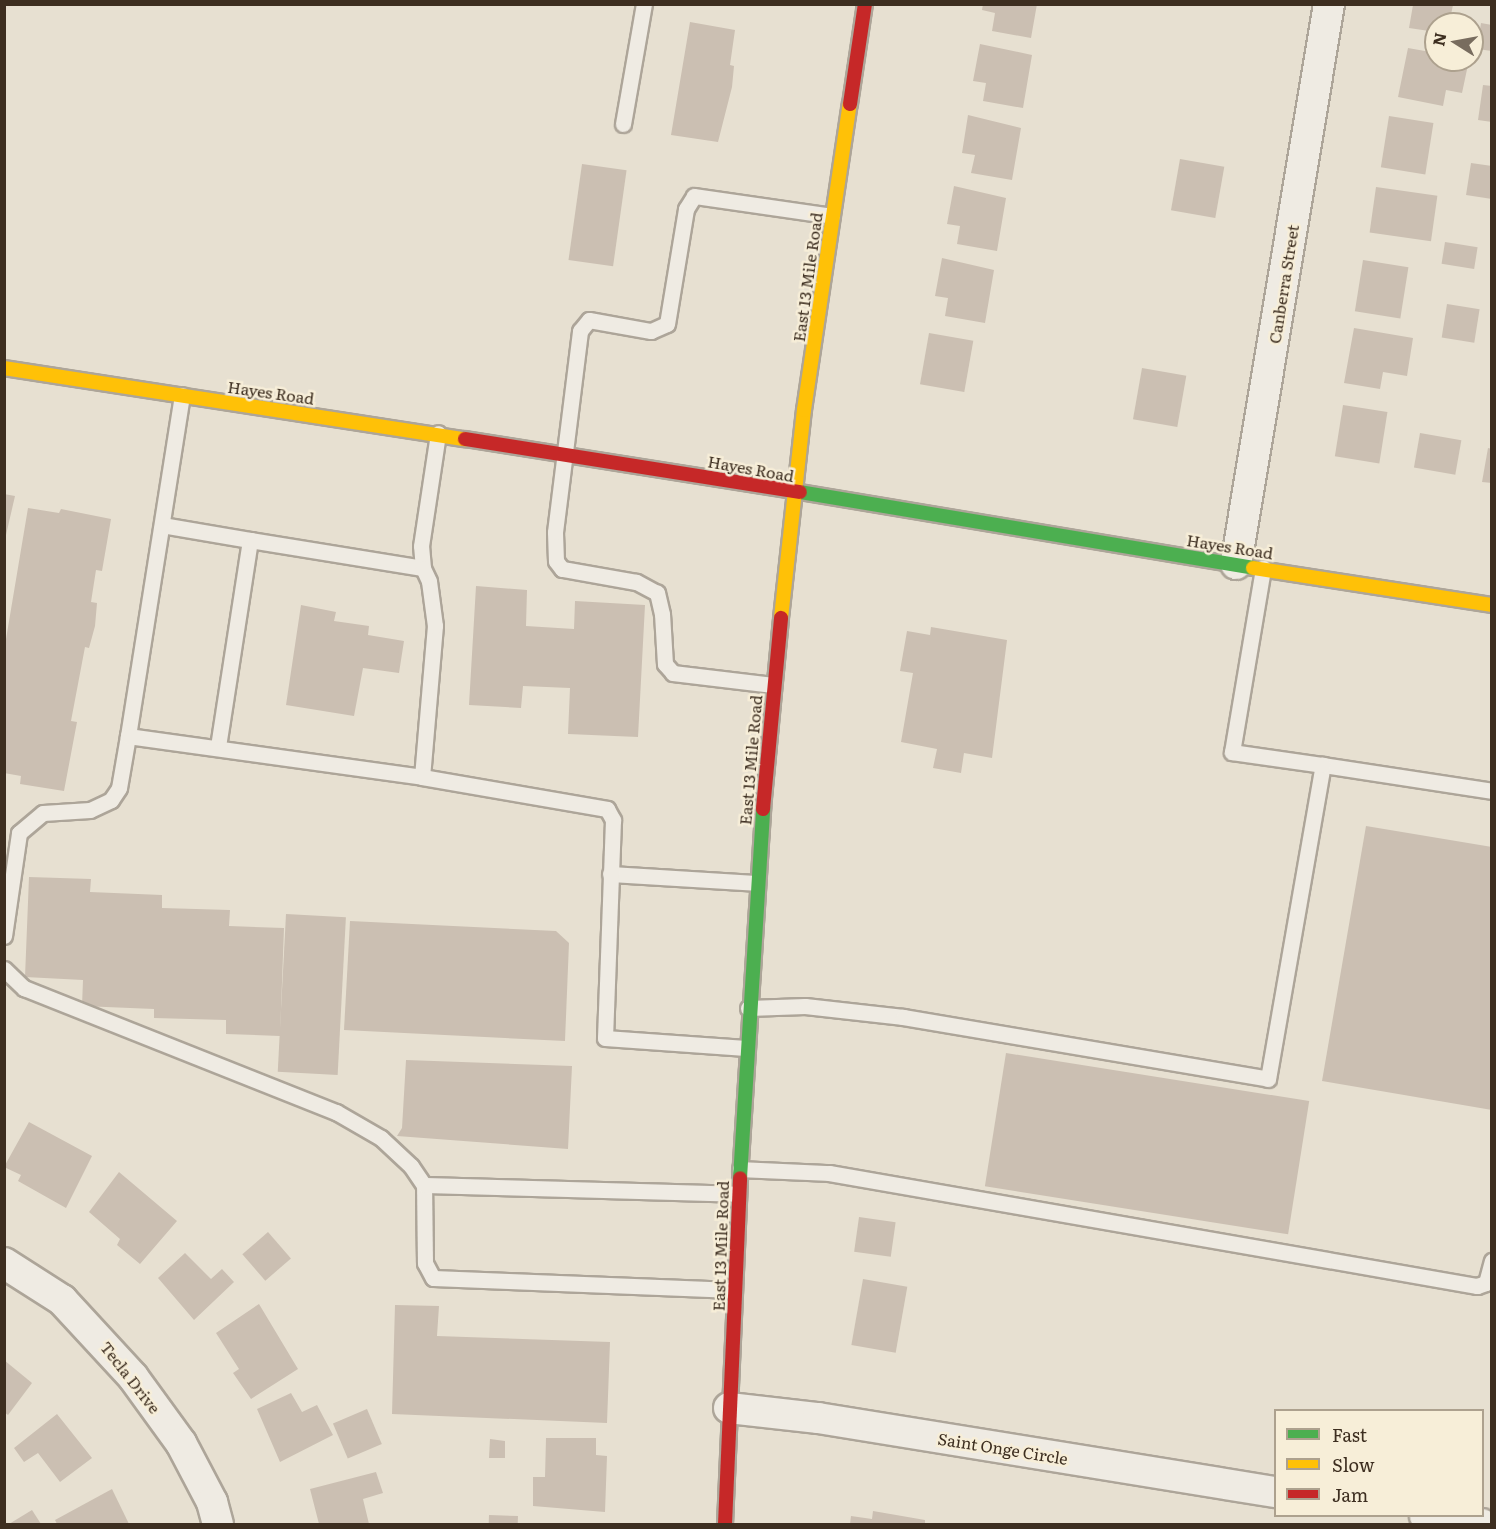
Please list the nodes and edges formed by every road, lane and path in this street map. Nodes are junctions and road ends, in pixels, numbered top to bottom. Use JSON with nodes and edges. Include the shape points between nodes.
{"nodes":[{"id":1,"x":644,"y":4,"type":"edge"},
{"id":2,"x":865,"y":4,"type":"edge"},
{"id":3,"x":1329,"y":4,"type":"edge"},
{"id":4,"x":623,"y":124,"type":"dead end"},
{"id":5,"x":832,"y":216,"type":"junction"},
{"id":6,"x":4,"y":368,"type":"edge"},
{"id":7,"x":182,"y":395,"type":"junction"},
{"id":8,"x":438,"y":433,"type":"junction"},
{"id":9,"x":566,"y":454,"type":"junction"},
{"id":10,"x":794,"y":492,"type":"junction"},
{"id":11,"x":162,"y":525,"type":"junction"},
{"id":12,"x":250,"y":540,"type":"junction"},
{"id":13,"x":1250,"y":566,"type":"junction"},
{"id":14,"x":423,"y":568,"type":"junction"},
{"id":15,"x":1491,"y":605,"type":"edge"},
{"id":16,"x":773,"y":685,"type":"junction"},
{"id":17,"x":128,"y":736,"type":"junction"},
{"id":18,"x":218,"y":747,"type":"junction"},
{"id":19,"x":1323,"y":765,"type":"junction"},
{"id":20,"x":422,"y":777,"type":"junction"},
{"id":21,"x":1491,"y":791,"type":"edge"},
{"id":22,"x":610,"y":874,"type":"junction"},
{"id":23,"x":756,"y":883,"type":"junction"},
{"id":24,"x":4,"y":936,"type":"edge"},
{"id":25,"x":4,"y":969,"type":"edge"},
{"id":26,"x":748,"y":1008,"type":"junction"},
{"id":27,"x":746,"y":1047,"type":"junction"},
{"id":28,"x":740,"y":1169,"type":"junction"},
{"id":29,"x":424,"y":1185,"type":"junction"},
{"id":30,"x":738,"y":1194,"type":"junction"},
{"id":31,"x":1491,"y":1261,"type":"edge"},
{"id":32,"x":4,"y":1263,"type":"edge"},
{"id":33,"x":734,"y":1290,"type":"junction"},
{"id":34,"x":729,"y":1408,"type":"junction"},
{"id":35,"x":1274,"y":1491,"type":"edge"},
{"id":36,"x":1437,"y":1517,"type":"edge"},
{"id":37,"x":218,"y":1524,"type":"edge"},
{"id":38,"x":725,"y":1524,"type":"edge"},
{"id":39,"x":1481,"y":1524,"type":"edge"}],
"edges":[{"from":1,"to":4,"type":"lane"},
{"from":2,"to":5,"type":"main road","name":"East 13 Mile Road"},
{"from":3,"to":13,"type":"street","name":"Canberra Street"},
{"from":5,"to":9,"type":"lane","via":[[699,196],[690,198],[667,324],[658,331],[583,322]]},
{"from":5,"to":10,"type":"main road","name":"East 13 Mile Road"},
{"from":6,"to":7,"type":"main road","name":"Hayes Road"},
{"from":7,"to":8,"type":"main road","name":"Hayes Road"},
{"from":7,"to":11,"type":"lane"},
{"from":8,"to":9,"type":"main road","name":"Hayes Road"},
{"from":8,"to":14,"type":"lane","via":[[421,546]]},
{"from":9,"to":10,"type":"main road","name":"Hayes Road"},
{"from":9,"to":16,"type":"lane","via":[[554,554],[562,568],[636,582],[657,593],[665,664],[674,673]]},
{"from":10,"to":13,"type":"main road","name":"Hayes Road"},
{"from":10,"to":16,"type":"main road","name":"East 13 Mile Road"},
{"from":11,"to":12,"type":"lane"},
{"from":11,"to":17,"type":"lane"},
{"from":12,"to":14,"type":"lane"},
{"from":12,"to":18,"type":"lane"},
{"from":13,"to":15,"type":"main road","name":"Hayes Road"},
{"from":13,"to":19,"type":"lane","via":[[1232,752]]},
{"from":14,"to":20,"type":"lane","via":[[429,581],[435,626]]},
{"from":16,"to":23,"type":"main road","name":"East 13 Mile Road"},
{"from":17,"to":18,"type":"lane"},
{"from":17,"to":24,"type":"lane","via":[[119,788],[111,800],[90,810],[43,813],[20,832]]},
{"from":18,"to":20,"type":"lane"},
{"from":19,"to":21,"type":"lane"},
{"from":19,"to":26,"type":"lane","via":[[1268,1079],[892,1016],[805,1006]]},
{"from":20,"to":22,"type":"lane","via":[[601,806],[611,813],[613,820]]},
{"from":22,"to":23,"type":"lane"},
{"from":22,"to":27,"type":"lane","via":[[604,1038]]},
{"from":23,"to":26,"type":"main road","name":"East 13 Mile Road"},
{"from":25,"to":29,"type":"lane","via":[[11,980],[24,988],[336,1112],[381,1138],[411,1166]]},
{"from":26,"to":27,"type":"main road","name":"East 13 Mile Road"},
{"from":27,"to":28,"type":"main road","name":"East 13 Mile Road"},
{"from":28,"to":30,"type":"main road","name":"East 13 Mile Road"},
{"from":28,"to":31,"type":"lane","via":[[829,1173],[1482,1286]]},
{"from":29,"to":30,"type":"lane"},
{"from":29,"to":33,"type":"lane","via":[[425,1263],[433,1278]]},
{"from":30,"to":33,"type":"main road","name":"East 13 Mile Road"},
{"from":32,"to":37,"type":"street","name":"Tecla Drive","via":[[62,1300],[126,1368],[181,1443],[212,1502]]},
{"from":33,"to":34,"type":"main road","name":"East 13 Mile Road"},
{"from":34,"to":35,"type":"street","name":"Saint Onge Circle","via":[[818,1418]]},
{"from":34,"to":38,"type":"main road","name":"East 13 Mile Road"},
{"from":36,"to":39,"type":"street"}]}
